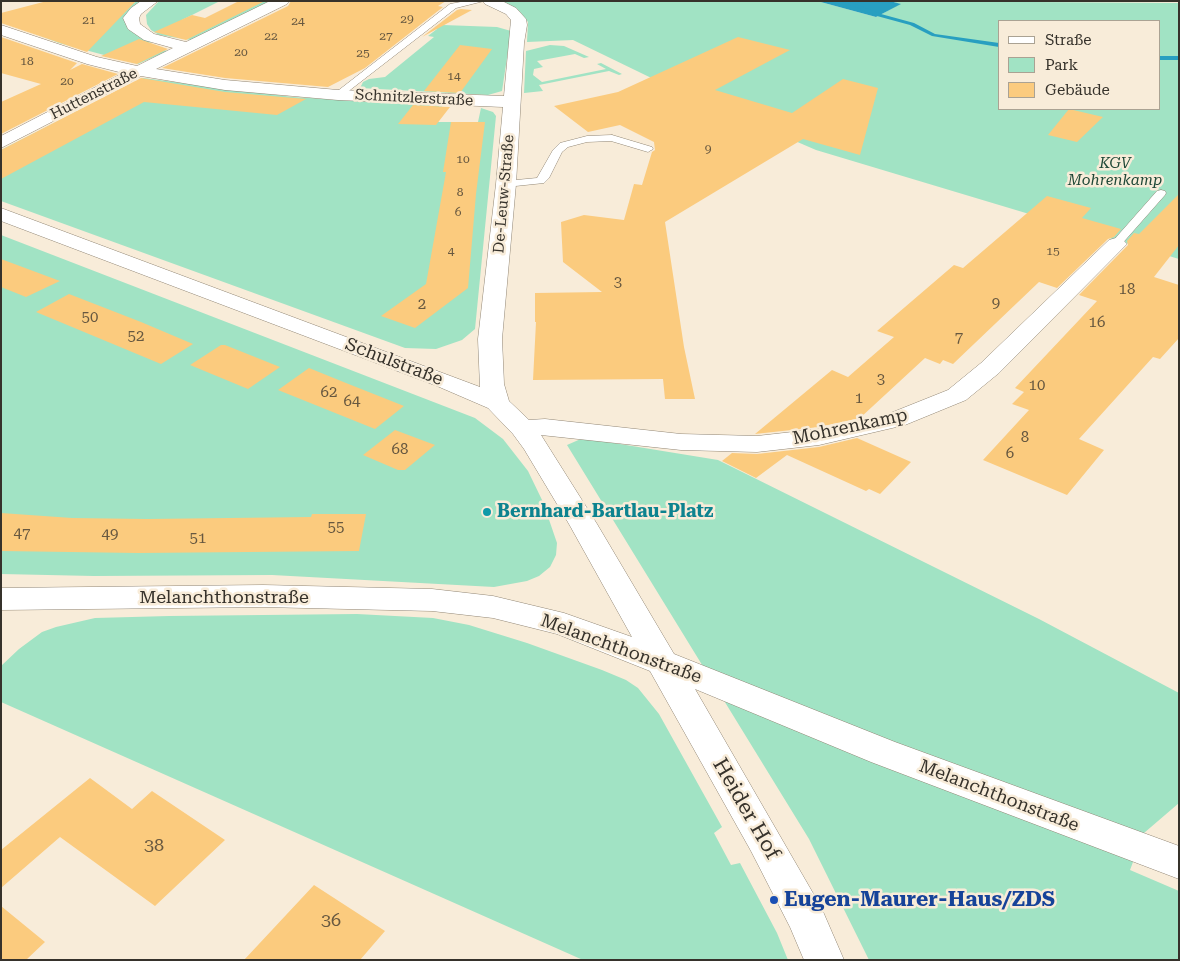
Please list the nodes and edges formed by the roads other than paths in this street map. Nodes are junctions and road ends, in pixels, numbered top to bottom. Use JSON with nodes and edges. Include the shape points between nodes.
{"nodes":[{"id":1,"x":151,"y":1,"type":"edge"},
{"id":2,"x":282,"y":1,"type":"edge"},
{"id":3,"x":480,"y":1,"type":"edge"},
{"id":4,"x":490,"y":1,"type":"edge"},
{"id":5,"x":1,"y":30,"type":"edge"},
{"id":6,"x":188,"y":47,"type":"junction"},
{"id":7,"x":139,"y":71,"type":"junction"},
{"id":8,"x":338,"y":95,"type":"junction"},
{"id":9,"x":512,"y":102,"type":"junction"},
{"id":10,"x":1,"y":143,"type":"edge"},
{"id":11,"x":648,"y":149,"type":"dead end"},
{"id":12,"x":506,"y":184,"type":"junction"},
{"id":13,"x":1161,"y":193,"type":"dead end"},
{"id":14,"x":1,"y":214,"type":"edge"},
{"id":15,"x":1116,"y":244,"type":"joint"},
{"id":16,"x":496,"y":403,"type":"junction"},
{"id":17,"x":522,"y":428,"type":"junction"},
{"id":18,"x":3,"y":602,"type":"edge"},
{"id":19,"x":661,"y":662,"type":"junction"},
{"id":20,"x":1179,"y":863,"type":"edge"},
{"id":21,"x":824,"y":960,"type":"edge"}],
"edges":[{"from":1,"to":6,"type":"street","via":[[136,11],[132,18],[133,26],[149,37]]},
{"from":2,"to":6,"type":"street","name":"Huttenstraße"},
{"from":3,"to":8,"type":"lane","name":"Schnitzlerstraße","via":[[454,6]]},
{"from":4,"to":9,"type":"street","name":"De-Leuw-Straße","via":[[511,11],[518,19]]},
{"from":5,"to":7,"type":"street","via":[[93,60]]},
{"from":6,"to":7,"type":"street","name":"Huttenstraße"},
{"from":7,"to":8,"type":"street","via":[[226,85]]},
{"from":7,"to":10,"type":"street","name":"Huttenstraße"},
{"from":8,"to":9,"type":"street","name":"Schnitzlerstraße"},
{"from":9,"to":12,"type":"street","name":"De-Leuw-Straße"},
{"from":11,"to":12,"type":"lane","via":[[612,138],[574,142],[558,150],[540,181]]},
{"from":12,"to":16,"type":"street","name":"De-Leuw-Straße","via":[[490,339]]},
{"from":13,"to":15,"type":"lane"},
{"from":14,"to":16,"type":"street","name":"Schulstraße","via":[[446,381]]},
{"from":15,"to":17,"type":"street","name":"Mohrenkamp","via":[[990,368],[957,395],[896,420],[819,437],[756,444],[681,442],[546,427]]},
{"from":16,"to":17,"type":"street","name":"Schulstraße"},
{"from":17,"to":19,"type":"street","name":"Schulstraße","via":[[583,524]]},
{"from":18,"to":19,"type":"street","name":"Melanchthonstraße","via":[[263,596],[432,600],[493,606],[564,624]]},
{"from":19,"to":20,"type":"street","name":"Melanchthonstraße","via":[[883,752]]},
{"from":19,"to":21,"type":"street","name":"Heider Hof","via":[[764,840],[807,920]]}]}
